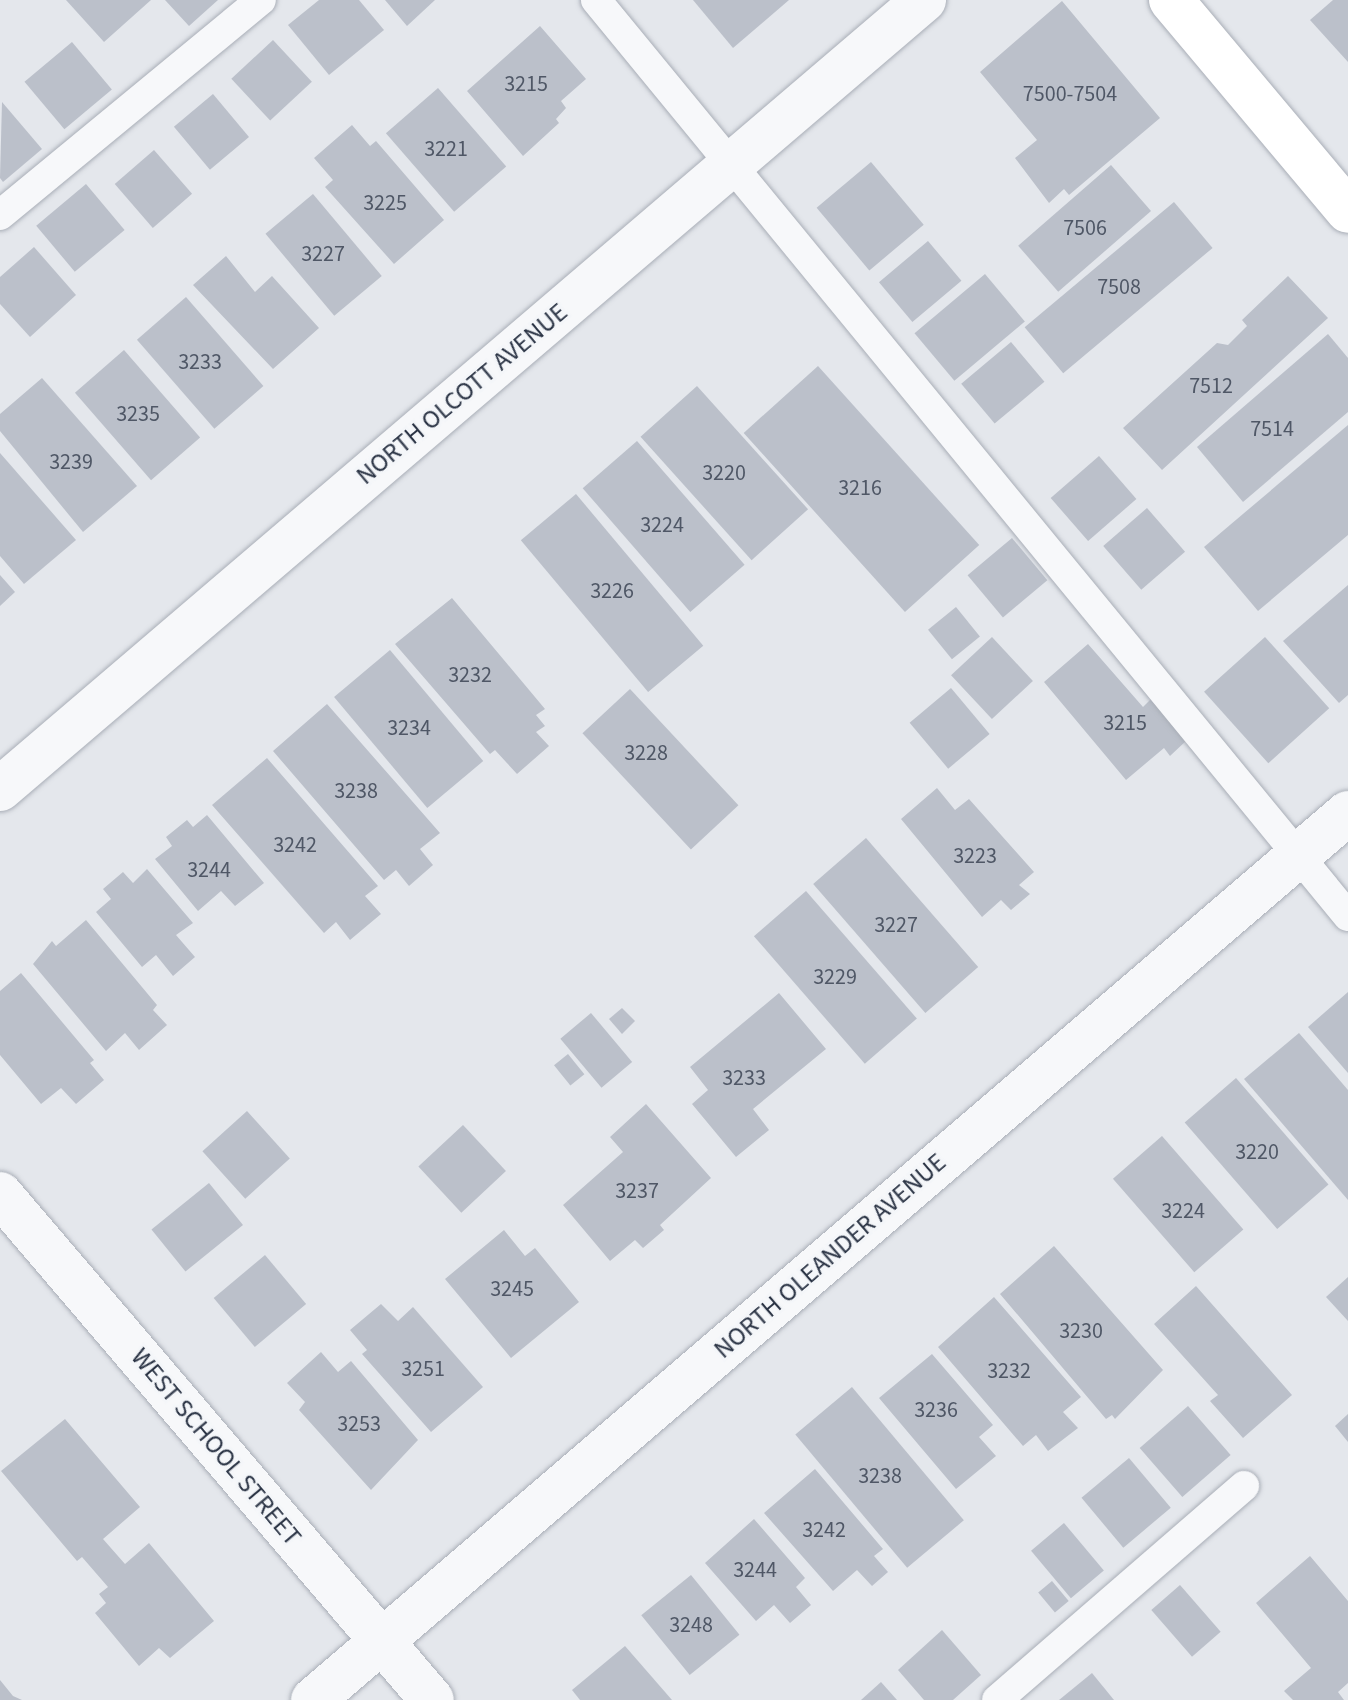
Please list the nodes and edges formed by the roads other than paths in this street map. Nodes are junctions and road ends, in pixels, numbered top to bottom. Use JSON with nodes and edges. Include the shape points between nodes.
{"nodes":[{"id":1,"x":261,"y":0,"type":"edge"},
{"id":2,"x":596,"y":0,"type":"edge"},
{"id":3,"x":924,"y":0,"type":"edge"},
{"id":4,"x":1171,"y":0,"type":"edge"},
{"id":5,"x":731,"y":165,"type":"junction"},
{"id":6,"x":1348,"y":211,"type":"edge"},
{"id":7,"x":0,"y":215,"type":"edge"},
{"id":8,"x":0,"y":789,"type":"edge"},
{"id":9,"x":1348,"y":813,"type":"edge"},
{"id":10,"x":1298,"y":856,"type":"junction"},
{"id":11,"x":1348,"y":916,"type":"edge"},
{"id":12,"x":0,"y":1194,"type":"edge"},
{"id":13,"x":1244,"y":1486,"type":"dead end"},
{"id":14,"x":381,"y":1641,"type":"junction"},
{"id":15,"x":313,"y":1700,"type":"edge"},
{"id":16,"x":432,"y":1700,"type":"edge"},
{"id":17,"x":997,"y":1700,"type":"edge"}],
"edges":[{"from":1,"to":7,"type":"lane"},
{"from":2,"to":5,"type":"lane"},
{"from":3,"to":5,"type":"street","name":"NORTH OLCOTT AVENUE"},
{"from":4,"to":6,"type":"main road"},
{"from":5,"to":8,"type":"street","name":"NORTH OLCOTT AVENUE"},
{"from":5,"to":10,"type":"lane"},
{"from":9,"to":10,"type":"street","name":"NORTH OLEANDER AVENUE"},
{"from":10,"to":11,"type":"lane"},
{"from":10,"to":14,"type":"street","name":"NORTH OLEANDER AVENUE"},
{"from":12,"to":14,"type":"street","name":"WEST SCHOOL STREET"},
{"from":13,"to":17,"type":"lane"},
{"from":14,"to":15,"type":"street","name":"NORTH OLEANDER AVENUE"},
{"from":14,"to":16,"type":"street","name":"WEST SCHOOL STREET"}]}
